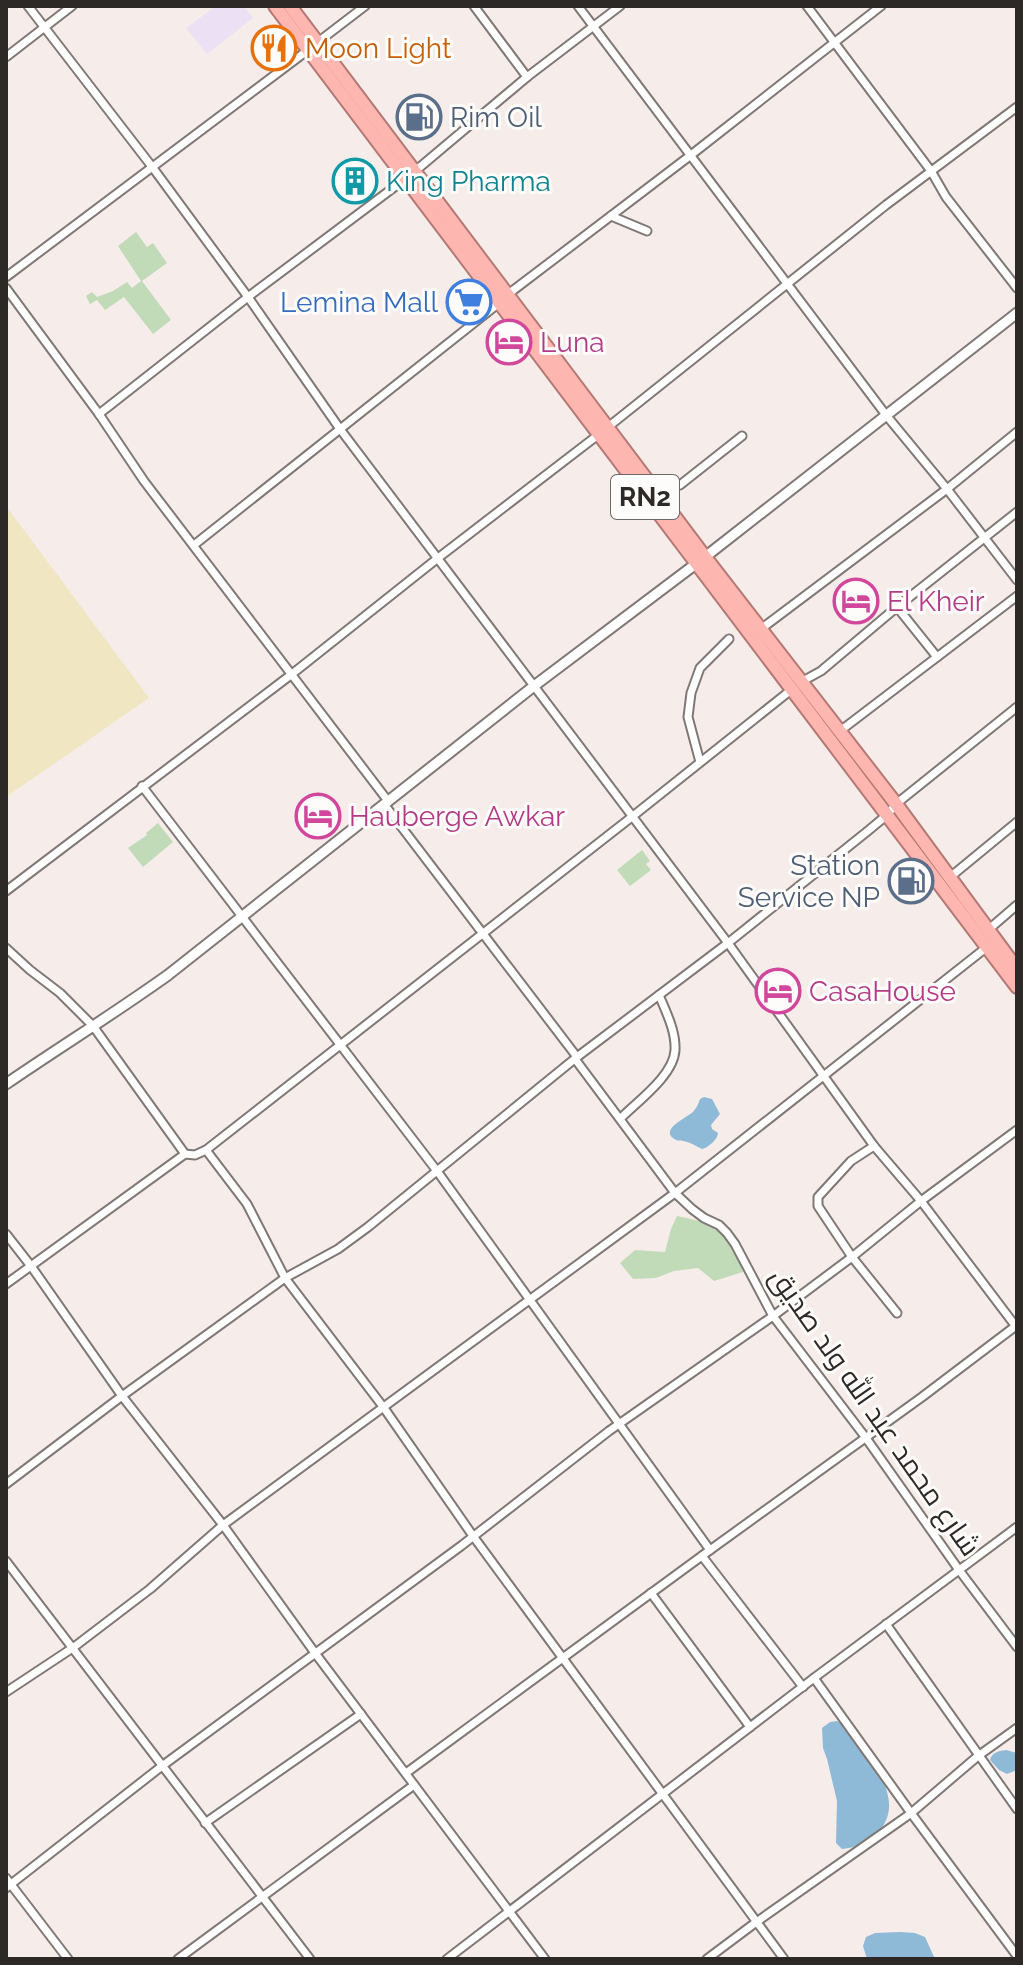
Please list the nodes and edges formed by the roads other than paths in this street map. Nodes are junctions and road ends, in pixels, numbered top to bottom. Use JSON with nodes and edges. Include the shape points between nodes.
{"nodes":[{"id":1,"x":28,"y":6,"type":"edge"},
{"id":2,"x":72,"y":6,"type":"edge"},
{"id":3,"x":275,"y":6,"type":"edge"},
{"id":4,"x":290,"y":6,"type":"edge"},
{"id":5,"x":365,"y":6,"type":"edge"},
{"id":6,"x":474,"y":6,"type":"edge"},
{"id":7,"x":578,"y":6,"type":"edge"},
{"id":8,"x":620,"y":6,"type":"edge"},
{"id":9,"x":807,"y":6,"type":"edge"},
{"id":10,"x":881,"y":6,"type":"edge"},
{"id":11,"x":45,"y":26,"type":"junction"},
{"id":12,"x":593,"y":26,"type":"junction"},
{"id":13,"x":835,"y":43,"type":"junction"},
{"id":14,"x":313,"y":46,"type":"junction"},
{"id":15,"x":6,"y":57,"type":"edge"},
{"id":16,"x":527,"y":77,"type":"junction"},
{"id":17,"x":1017,"y":107,"type":"edge"},
{"id":18,"x":691,"y":155,"type":"junction"},
{"id":19,"x":153,"y":168,"type":"junction"},
{"id":20,"x":931,"y":171,"type":"junction"},
{"id":21,"x":410,"y":175,"type":"junction"},
{"id":22,"x":611,"y":216,"type":"junction"},
{"id":23,"x":647,"y":231,"type":"dead end"},
{"id":24,"x":6,"y":277,"type":"edge"},
{"id":25,"x":787,"y":285,"type":"junction"},
{"id":26,"x":6,"y":288,"type":"edge"},
{"id":27,"x":1017,"y":288,"type":"edge"},
{"id":28,"x":248,"y":297,"type":"junction"},
{"id":29,"x":503,"y":299,"type":"junction"},
{"id":30,"x":1017,"y":313,"type":"edge"},
{"id":31,"x":99,"y":414,"type":"junction"},
{"id":32,"x":886,"y":415,"type":"junction"},
{"id":33,"x":340,"y":429,"type":"junction"},
{"id":34,"x":603,"y":431,"type":"junction"},
{"id":35,"x":1017,"y":432,"type":"edge"},
{"id":36,"x":742,"y":436,"type":"dead end"},
{"id":37,"x":680,"y":485,"type":"dead end"},
{"id":38,"x":947,"y":489,"type":"junction"},
{"id":39,"x":1017,"y":512,"type":"edge"},
{"id":40,"x":985,"y":538,"type":"junction"},
{"id":41,"x":194,"y":545,"type":"junction"},
{"id":42,"x":438,"y":558,"type":"junction"},
{"id":43,"x":700,"y":561,"type":"junction"},
{"id":44,"x":1017,"y":580,"type":"edge"},
{"id":45,"x":1017,"y":596,"type":"edge"},
{"id":46,"x":897,"y":607,"type":"junction"},
{"id":47,"x":761,"y":629,"type":"junction"},
{"id":48,"x":729,"y":639,"type":"dead end"},
{"id":49,"x":937,"y":657,"type":"junction"},
{"id":50,"x":292,"y":674,"type":"junction"},
{"id":51,"x":534,"y":686,"type":"junction"},
{"id":52,"x":796,"y":686,"type":"junction"},
{"id":53,"x":1017,"y":707,"type":"edge"},
{"id":54,"x":840,"y":731,"type":"junction"},
{"id":55,"x":700,"y":762,"type":"junction"},
{"id":56,"x":142,"y":786,"type":"junction"},
{"id":57,"x":386,"y":802,"type":"junction"},
{"id":58,"x":896,"y":804,"type":"junction"},
{"id":59,"x":887,"y":815,"type":"junction"},
{"id":60,"x":633,"y":816,"type":"junction"},
{"id":61,"x":1017,"y":822,"type":"edge"},
{"id":62,"x":949,"y":878,"type":"junction"},
{"id":63,"x":6,"y":891,"type":"edge"},
{"id":64,"x":1017,"y":905,"type":"edge"},
{"id":65,"x":242,"y":915,"type":"junction"},
{"id":66,"x":988,"y":930,"type":"junction"},
{"id":67,"x":484,"y":932,"type":"junction"},
{"id":68,"x":728,"y":943,"type":"junction"},
{"id":69,"x":987,"y":947,"type":"junction"},
{"id":70,"x":6,"y":948,"type":"edge"},
{"id":71,"x":1017,"y":969,"type":"edge"},
{"id":72,"x":1017,"y":987,"type":"edge"},
{"id":73,"x":659,"y":995,"type":"junction"},
{"id":74,"x":93,"y":1026,"type":"junction"},
{"id":75,"x":341,"y":1045,"type":"junction"},
{"id":76,"x":576,"y":1058,"type":"junction"},
{"id":77,"x":825,"y":1076,"type":"junction"},
{"id":78,"x":6,"y":1084,"type":"edge"},
{"id":79,"x":621,"y":1118,"type":"junction"},
{"id":80,"x":1017,"y":1130,"type":"edge"},
{"id":81,"x":874,"y":1146,"type":"junction"},
{"id":82,"x":206,"y":1150,"type":"junction"},
{"id":83,"x":185,"y":1154,"type":"junction"},
{"id":84,"x":437,"y":1171,"type":"junction"},
{"id":85,"x":675,"y":1193,"type":"junction"},
{"id":86,"x":921,"y":1201,"type":"junction"},
{"id":87,"x":6,"y":1234,"type":"edge"},
{"id":88,"x":852,"y":1257,"type":"junction"},
{"id":89,"x":31,"y":1266,"type":"junction"},
{"id":90,"x":285,"y":1278,"type":"junction"},
{"id":91,"x":6,"y":1284,"type":"edge"},
{"id":92,"x":531,"y":1301,"type":"junction"},
{"id":93,"x":897,"y":1313,"type":"dead end"},
{"id":94,"x":773,"y":1316,"type":"junction"},
{"id":95,"x":1016,"y":1326,"type":"edge"},
{"id":96,"x":122,"y":1396,"type":"junction"},
{"id":97,"x":384,"y":1408,"type":"junction"},
{"id":98,"x":620,"y":1423,"type":"junction"},
{"id":99,"x":866,"y":1438,"type":"junction"},
{"id":100,"x":6,"y":1484,"type":"edge"},
{"id":101,"x":223,"y":1525,"type":"junction"},
{"id":102,"x":1017,"y":1527,"type":"edge"},
{"id":103,"x":473,"y":1536,"type":"junction"},
{"id":104,"x":710,"y":1550,"type":"junction"},
{"id":105,"x":702,"y":1556,"type":"junction"},
{"id":106,"x":6,"y":1561,"type":"edge"},
{"id":107,"x":959,"y":1570,"type":"junction"},
{"id":108,"x":651,"y":1593,"type":"junction"},
{"id":109,"x":886,"y":1624,"type":"junction"},
{"id":110,"x":74,"y":1647,"type":"junction"},
{"id":111,"x":1017,"y":1647,"type":"edge"},
{"id":112,"x":315,"y":1653,"type":"junction"},
{"id":113,"x":564,"y":1659,"type":"junction"},
{"id":114,"x":814,"y":1678,"type":"junction"},
{"id":115,"x":803,"y":1687,"type":"junction"},
{"id":116,"x":6,"y":1692,"type":"edge"},
{"id":117,"x":361,"y":1714,"type":"junction"},
{"id":118,"x":750,"y":1727,"type":"junction"},
{"id":119,"x":1017,"y":1728,"type":"edge"},
{"id":120,"x":978,"y":1756,"type":"junction"},
{"id":121,"x":162,"y":1766,"type":"junction"},
{"id":122,"x":406,"y":1773,"type":"junction"},
{"id":123,"x":414,"y":1785,"type":"junction"},
{"id":124,"x":663,"y":1794,"type":"junction"},
{"id":125,"x":1017,"y":1809,"type":"edge"},
{"id":126,"x":911,"y":1813,"type":"junction"},
{"id":127,"x":205,"y":1823,"type":"junction"},
{"id":128,"x":8,"y":1883,"type":"edge"},
{"id":129,"x":261,"y":1896,"type":"junction"},
{"id":130,"x":509,"y":1912,"type":"junction"},
{"id":131,"x":755,"y":1923,"type":"junction"},
{"id":132,"x":1017,"y":1956,"type":"edge"},
{"id":133,"x":68,"y":1959,"type":"edge"},
{"id":134,"x":178,"y":1959,"type":"edge"},
{"id":135,"x":310,"y":1959,"type":"edge"},
{"id":136,"x":447,"y":1959,"type":"edge"},
{"id":137,"x":545,"y":1959,"type":"edge"},
{"id":138,"x":707,"y":1959,"type":"edge"},
{"id":139,"x":784,"y":1959,"type":"edge"}],
"edges":[{"from":1,"to":11,"type":"street"},
{"from":2,"to":11,"type":"street"},
{"from":3,"to":14,"type":"highway","number":"RN2"},
{"from":4,"to":14,"type":"highway","number":"RN2"},
{"from":5,"to":14,"type":"street"},
{"from":6,"to":16,"type":"street"},
{"from":7,"to":12,"type":"street"},
{"from":8,"to":12,"type":"street"},
{"from":9,"to":13,"type":"street"},
{"from":10,"to":13,"type":"street"},
{"from":11,"to":15,"type":"street"},
{"from":11,"to":19,"type":"street"},
{"from":12,"to":16,"type":"street"},
{"from":12,"to":18,"type":"street"},
{"from":13,"to":18,"type":"street"},
{"from":13,"to":20,"type":"street"},
{"from":14,"to":19,"type":"street"},
{"from":14,"to":21,"type":"highway","number":"RN2"},
{"from":16,"to":21,"type":"street"},
{"from":17,"to":20,"type":"street"},
{"from":18,"to":22,"type":"street"},
{"from":18,"to":25,"type":"street"},
{"from":19,"to":24,"type":"street"},
{"from":19,"to":28,"type":"street"},
{"from":20,"to":25,"type":"street"},
{"from":20,"to":27,"type":"street"},
{"from":21,"to":28,"type":"street"},
{"from":21,"to":29,"type":"highway","number":"RN2"},
{"from":22,"to":23,"type":"street"},
{"from":22,"to":29,"type":"street"},
{"from":25,"to":32,"type":"street"},
{"from":25,"to":34,"type":"street"},
{"from":26,"to":31,"type":"street","name":"شارع محمد عبد الله ولد صديق"},
{"from":28,"to":31,"type":"street"},
{"from":28,"to":33,"type":"street"},
{"from":29,"to":33,"type":"street"},
{"from":29,"to":34,"type":"highway","number":"RN2"},
{"from":30,"to":32,"type":"street"},
{"from":31,"to":41,"type":"street","name":"شارع محمد عبد الله ولد صديق"},
{"from":32,"to":38,"type":"street"},
{"from":32,"to":43,"type":"street"},
{"from":33,"to":41,"type":"street"},
{"from":33,"to":42,"type":"street"},
{"from":34,"to":42,"type":"street"},
{"from":34,"to":43,"type":"highway","number":"RN2"},
{"from":35,"to":38,"type":"street"},
{"from":36,"to":37,"type":"street"},
{"from":38,"to":40,"type":"street"},
{"from":38,"to":47,"type":"street"},
{"from":39,"to":40,"type":"street"},
{"from":40,"to":44,"type":"street"},
{"from":40,"to":46,"type":"street"},
{"from":41,"to":50,"type":"street","name":"شارع محمد عبد الله ولد صديق"},
{"from":42,"to":50,"type":"street"},
{"from":42,"to":51,"type":"street"},
{"from":43,"to":47,"type":"highway","number":"RN2"},
{"from":43,"to":51,"type":"street"},
{"from":43,"to":52,"type":"highway","number":"RN2"},
{"from":45,"to":49,"type":"street"},
{"from":46,"to":49,"type":"street"},
{"from":46,"to":52,"type":"street"},
{"from":47,"to":52,"type":"highway","number":"RN2"},
{"from":48,"to":55,"type":"street","via":[[700,668],[691,693],[688,717]]},
{"from":49,"to":54,"type":"street"},
{"from":50,"to":56,"type":"street"},
{"from":50,"to":57,"type":"street","name":"شارع محمد عبد الله ولد صديق"},
{"from":51,"to":57,"type":"street"},
{"from":51,"to":60,"type":"street"},
{"from":52,"to":54,"type":"highway","number":"RN2"},
{"from":52,"to":55,"type":"street"},
{"from":52,"to":59,"type":"highway","number":"RN2"},
{"from":53,"to":58,"type":"street"},
{"from":54,"to":58,"type":"highway","number":"RN2"},
{"from":55,"to":60,"type":"street"},
{"from":56,"to":63,"type":"street"},
{"from":56,"to":65,"type":"street"},
{"from":57,"to":65,"type":"street"},
{"from":57,"to":67,"type":"street","name":"شارع محمد عبد الله ولد صديق"},
{"from":58,"to":59,"type":"street"},
{"from":58,"to":62,"type":"highway","number":"RN2"},
{"from":59,"to":68,"type":"street"},
{"from":59,"to":69,"type":"highway","number":"RN2"},
{"from":60,"to":67,"type":"street"},
{"from":60,"to":68,"type":"street"},
{"from":61,"to":62,"type":"street"},
{"from":62,"to":66,"type":"highway","number":"RN2"},
{"from":64,"to":66,"type":"street"},
{"from":65,"to":74,"type":"street"},
{"from":65,"to":75,"type":"street"},
{"from":66,"to":71,"type":"highway","number":"RN2"},
{"from":67,"to":75,"type":"street"},
{"from":67,"to":76,"type":"street","name":"شارع محمد عبد الله ولد صديق"},
{"from":68,"to":73,"type":"street"},
{"from":68,"to":77,"type":"street"},
{"from":69,"to":72,"type":"highway","number":"RN2"},
{"from":69,"to":77,"type":"street"},
{"from":70,"to":74,"type":"street"},
{"from":73,"to":76,"type":"street"},
{"from":73,"to":79,"type":"street","via":[[673,1033],[673,1063]]},
{"from":74,"to":78,"type":"street"},
{"from":74,"to":83,"type":"street"},
{"from":75,"to":82,"type":"street"},
{"from":75,"to":84,"type":"street"},
{"from":76,"to":79,"type":"street","name":"شارع محمد عبد الله ولد صديق"},
{"from":76,"to":84,"type":"street"},
{"from":77,"to":81,"type":"street"},
{"from":77,"to":85,"type":"street"},
{"from":79,"to":85,"type":"street","name":"شارع محمد عبد الله ولد صديق"},
{"from":80,"to":86,"type":"street"},
{"from":81,"to":86,"type":"street"},
{"from":81,"to":88,"type":"street","via":[[851,1161],[818,1197],[818,1206]]},
{"from":82,"to":83,"type":"street"},
{"from":82,"to":90,"type":"street","via":[[247,1204]]},
{"from":83,"to":89,"type":"street"},
{"from":84,"to":90,"type":"street","via":[[338,1249]]},
{"from":84,"to":92,"type":"street"},
{"from":85,"to":92,"type":"street"},
{"from":85,"to":94,"type":"street","name":"شارع محمد عبد الله ولد صديق","via":[[727,1233]]},
{"from":86,"to":88,"type":"street"},
{"from":86,"to":95,"type":"street"},
{"from":87,"to":89,"type":"street"},
{"from":88,"to":93,"type":"street"},
{"from":88,"to":94,"type":"street"},
{"from":89,"to":91,"type":"street"},
{"from":89,"to":96,"type":"street"},
{"from":90,"to":96,"type":"street"},
{"from":90,"to":97,"type":"street"},
{"from":92,"to":97,"type":"street"},
{"from":92,"to":98,"type":"street"},
{"from":94,"to":98,"type":"street"},
{"from":94,"to":99,"type":"street","name":"شارع محمد عبد الله ولد صديق"},
{"from":95,"to":99,"type":"street"},
{"from":96,"to":100,"type":"street"},
{"from":96,"to":101,"type":"street"},
{"from":97,"to":101,"type":"street"},
{"from":97,"to":103,"type":"street"},
{"from":98,"to":103,"type":"street"},
{"from":98,"to":104,"type":"street"},
{"from":99,"to":104,"type":"street"},
{"from":99,"to":107,"type":"street","name":"شارع محمد عبد الله ولد صديق"},
{"from":101,"to":110,"type":"street"},
{"from":101,"to":112,"type":"street"},
{"from":102,"to":107,"type":"street"},
{"from":103,"to":112,"type":"street"},
{"from":103,"to":113,"type":"street"},
{"from":104,"to":105,"type":"street"},
{"from":105,"to":108,"type":"street"},
{"from":105,"to":115,"type":"street"},
{"from":106,"to":110,"type":"street"},
{"from":107,"to":109,"type":"street"},
{"from":107,"to":111,"type":"street","name":"شارع محمد عبد الله ولد صديق"},
{"from":108,"to":113,"type":"street"},
{"from":108,"to":118,"type":"street"},
{"from":109,"to":114,"type":"street"},
{"from":109,"to":120,"type":"street"},
{"from":110,"to":116,"type":"street"},
{"from":110,"to":121,"type":"street"},
{"from":112,"to":117,"type":"street"},
{"from":112,"to":121,"type":"street"},
{"from":113,"to":122,"type":"street"},
{"from":113,"to":124,"type":"street"},
{"from":114,"to":115,"type":"street"},
{"from":114,"to":126,"type":"street"},
{"from":115,"to":118,"type":"street"},
{"from":117,"to":122,"type":"street"},
{"from":117,"to":127,"type":"street"},
{"from":118,"to":124,"type":"street"},
{"from":119,"to":120,"type":"street"},
{"from":120,"to":125,"type":"street"},
{"from":120,"to":126,"type":"street"},
{"from":121,"to":127,"type":"street"},
{"from":121,"to":128,"type":"street"},
{"from":122,"to":123,"type":"street"},
{"from":123,"to":129,"type":"street"},
{"from":123,"to":130,"type":"street"},
{"from":124,"to":130,"type":"street"},
{"from":124,"to":131,"type":"street"},
{"from":126,"to":131,"type":"street"},
{"from":126,"to":132,"type":"street"},
{"from":127,"to":129,"type":"street"},
{"from":128,"to":133,"type":"street"},
{"from":129,"to":134,"type":"street"},
{"from":129,"to":135,"type":"street"},
{"from":130,"to":136,"type":"street"},
{"from":130,"to":137,"type":"street"},
{"from":131,"to":138,"type":"street"},
{"from":131,"to":139,"type":"street"}]}
